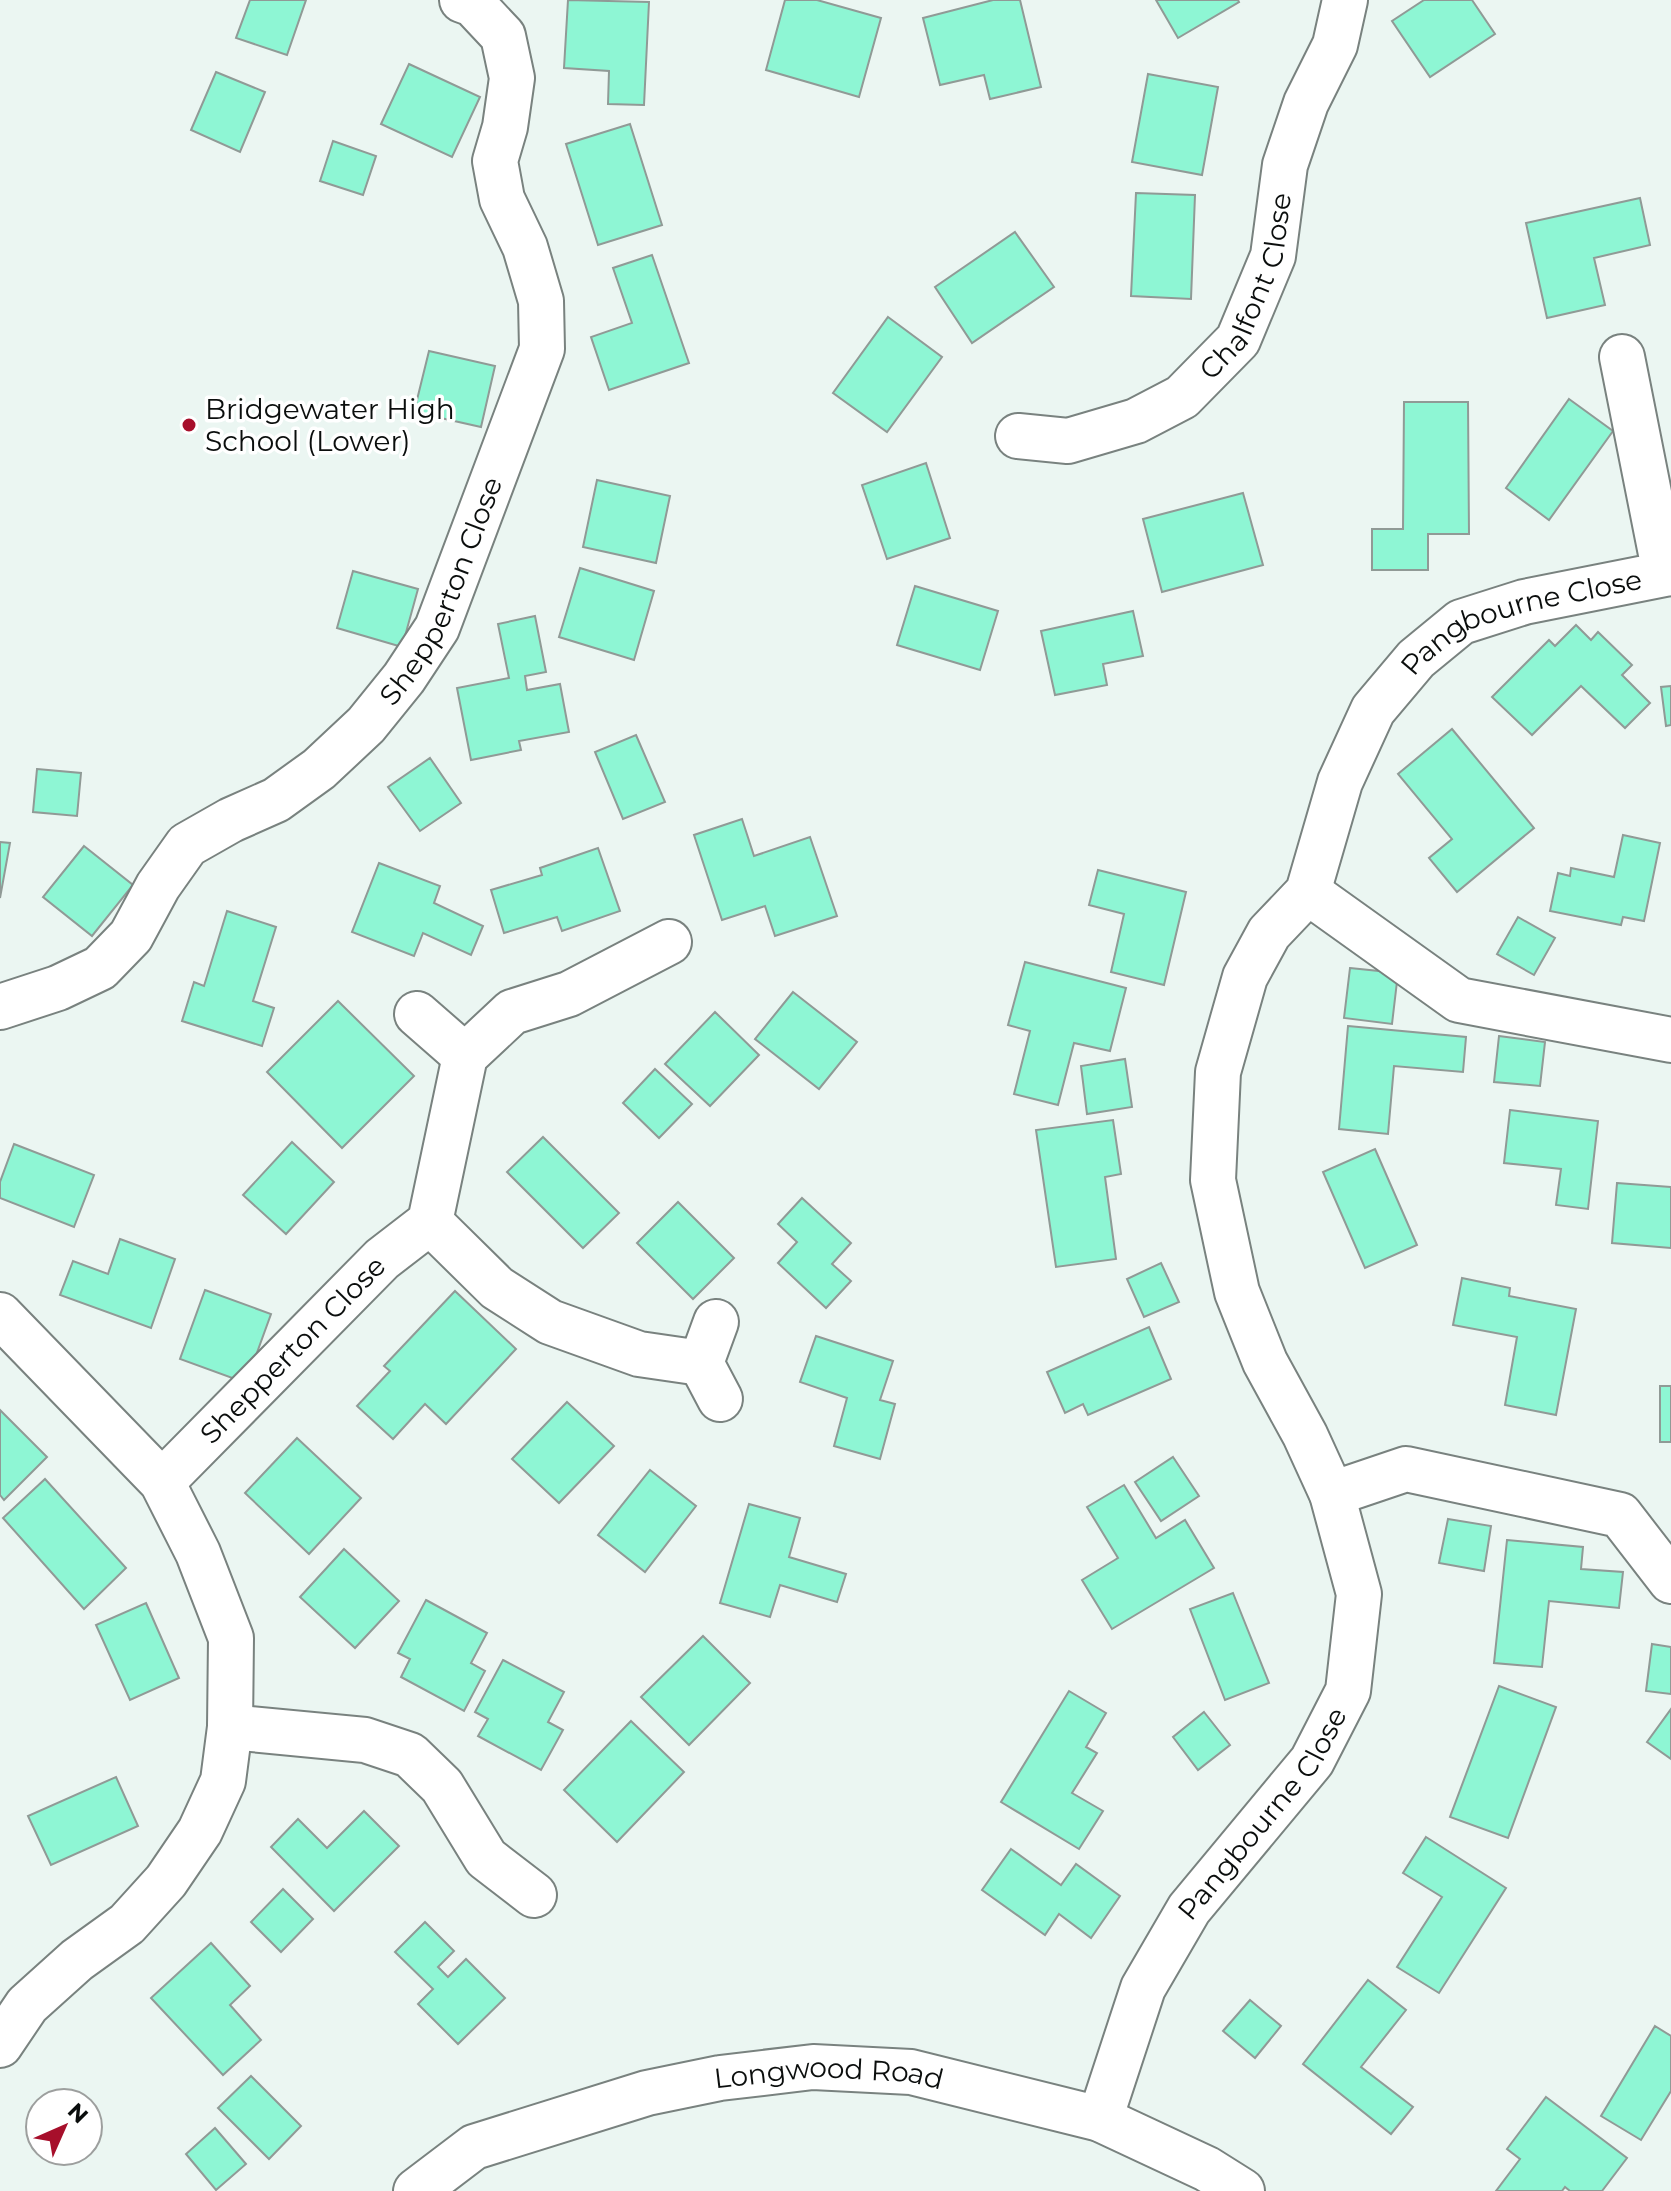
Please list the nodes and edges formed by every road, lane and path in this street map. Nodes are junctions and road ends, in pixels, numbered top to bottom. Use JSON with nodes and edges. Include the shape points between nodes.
{"nodes":[{"id":1,"x":1345,"y":0,"type":"edge"},
{"id":2,"x":470,"y":1,"type":"edge"},
{"id":3,"x":1622,"y":357,"type":"dead end"},
{"id":4,"x":1018,"y":436,"type":"dead end"},
{"id":5,"x":1308,"y":892,"type":"junction"},
{"id":6,"x":669,"y":942,"type":"dead end"},
{"id":7,"x":0,"y":1007,"type":"edge"},
{"id":8,"x":417,"y":1014,"type":"dead end"},
{"id":9,"x":1671,"y":1040,"type":"edge"},
{"id":10,"x":465,"y":1056,"type":"junction"},
{"id":11,"x":430,"y":1222,"type":"junction"},
{"id":12,"x":0,"y":1315,"type":"edge"},
{"id":13,"x":716,"y":1322,"type":"dead end"},
{"id":14,"x":162,"y":1482,"type":"junction"},
{"id":15,"x":1332,"y":1494,"type":"junction"},
{"id":16,"x":1671,"y":1581,"type":"edge"},
{"id":17,"x":230,"y":1727,"type":"junction"},
{"id":18,"x":534,"y":1895,"type":"dead end"},
{"id":19,"x":0,"y":2045,"type":"edge"},
{"id":20,"x":1100,"y":2119,"type":"junction"},
{"id":21,"x":416,"y":2191,"type":"edge"},
{"id":22,"x":1242,"y":2191,"type":"edge"}],
"edges":[{"from":1,"to":4,"type":"street","name":"Chalfont Close","via":[[1335,45],[1306,103],[1285,165],[1273,256],[1238,340],[1182,397],[1136,421],[1068,441]]},
{"from":2,"to":7,"type":"street","name":"Shepperton Close","via":[[503,36],[512,78],[495,161],[502,199],[525,247],[541,301],[542,349],[437,628],[366,725],[319,769],[276,800],[187,845],[131,936],[100,968]]},
{"from":3,"to":5,"type":"street","name":"Pangbourne Close","via":[[1665,574],[1524,602],[1461,622],[1416,659],[1373,710],[1340,782]]},
{"from":5,"to":9,"type":"street","via":[[1459,1000]]},
{"from":5,"to":15,"type":"street","name":"Pangbourne Close","via":[[1269,933],[1245,977],[1218,1072],[1213,1180],[1237,1292],[1265,1362]]},
{"from":6,"to":10,"type":"street","via":[[569,994],[512,1012]]},
{"from":8,"to":10,"type":"street"},
{"from":10,"to":11,"type":"street"},
{"from":11,"to":13,"type":"street","via":[[497,1288],[550,1322],[711,1381]]},
{"from":11,"to":14,"type":"street","name":"Shepperton Close","via":[[382,1259]]},
{"from":12,"to":14,"type":"street"},
{"from":14,"to":17,"type":"street","via":[[198,1553],[231,1638]]},
{"from":15,"to":16,"type":"street","via":[[1406,1469],[1620,1515]]},
{"from":15,"to":20,"type":"street","name":"Pangbourne Close","via":[[1359,1594],[1348,1691],[1312,1761],[1189,1909],[1143,1988]]},
{"from":17,"to":18,"type":"street","via":[[365,1740],[410,1755],[442,1786],[486,1858]]},
{"from":17,"to":19,"type":"street","via":[[223,1781],[200,1831],[166,1881],[127,1924],[27,2005]]},
{"from":20,"to":21,"type":"street","name":"Longwood Road","via":[[911,2072],[813,2067],[647,2093],[474,2147]]},
{"from":20,"to":22,"type":"street","name":"Longwood Road"}]}
